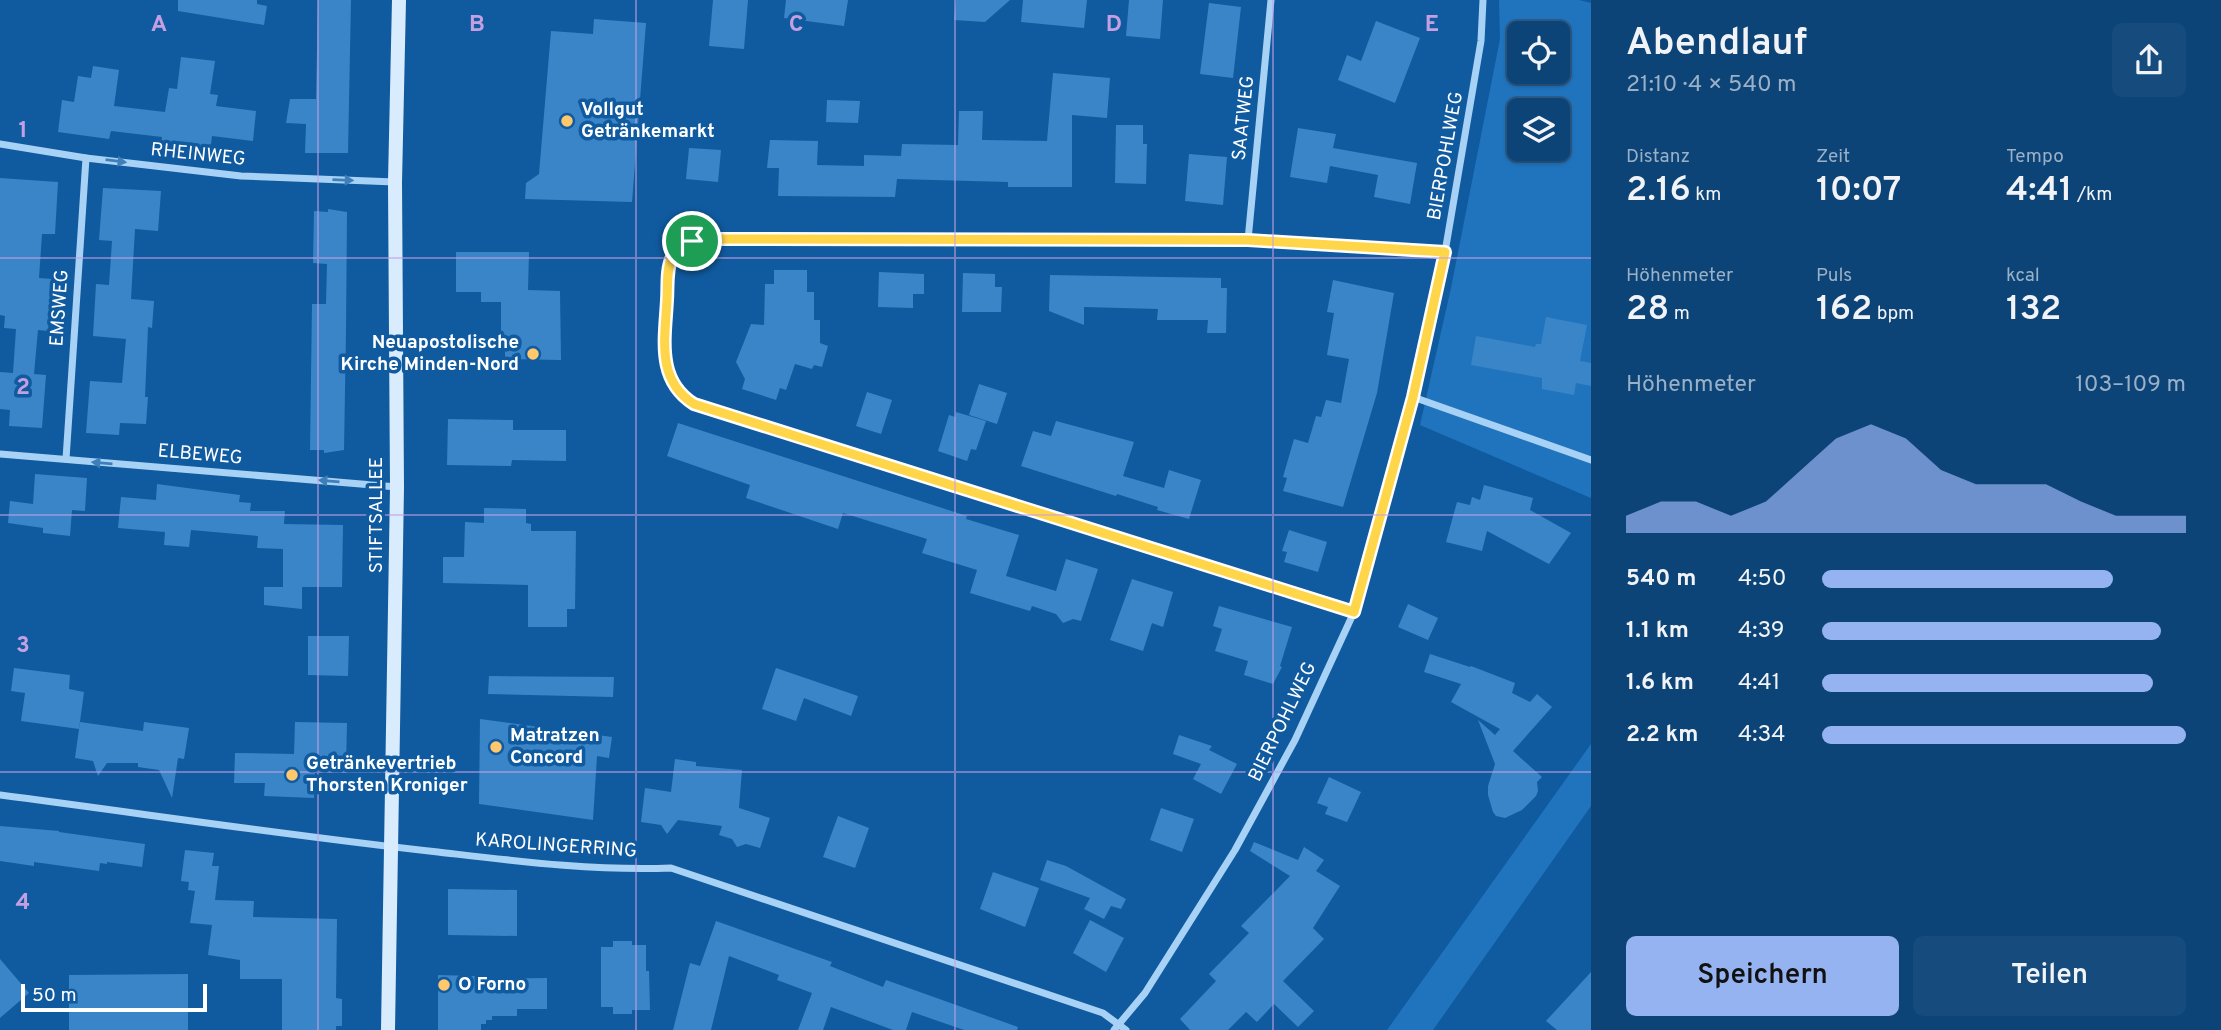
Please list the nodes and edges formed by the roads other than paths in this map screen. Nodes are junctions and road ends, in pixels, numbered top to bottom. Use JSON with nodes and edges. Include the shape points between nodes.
{"nodes":[{"id":1,"x":399,"y":0,"type":"edge"},
{"id":2,"x":1271,"y":0,"type":"edge"},
{"id":3,"x":1483,"y":0,"type":"edge"},
{"id":4,"x":0,"y":144,"type":"edge"},
{"id":5,"x":86,"y":158,"type":"junction"},
{"id":6,"x":395,"y":182,"type":"junction"},
{"id":7,"x":1248,"y":240,"type":"junction"},
{"id":8,"x":1445,"y":252,"type":"junction"},
{"id":9,"x":1413,"y":397,"type":"junction"},
{"id":10,"x":0,"y":454,"type":"edge"},
{"id":11,"x":66,"y":460,"type":"junction"},
{"id":12,"x":1591,"y":460,"type":"edge"},
{"id":13,"x":397,"y":487,"type":"junction"},
{"id":14,"x":1354,"y":612,"type":"junction"},
{"id":15,"x":0,"y":795,"type":"edge"},
{"id":16,"x":391,"y":847,"type":"junction"},
{"id":17,"x":1120,"y":1028,"type":"edge"},
{"id":18,"x":388,"y":1030,"type":"edge"}],
"edges":[{"from":1,"to":6,"type":"main road","name":"STIFTSALLEE"},
{"from":2,"to":7,"type":"street","name":"SAATWEG"},
{"from":3,"to":8,"type":"street","name":"BIERPOHLWEG","via":[[1481,41]]},
{"from":4,"to":5,"type":"street","name":"RHEINWEG"},
{"from":5,"to":6,"type":"street","name":"RHEINWEG","one_way":true,"via":[[241,176]]},
{"from":5,"to":11,"type":"street","name":"EMSWEG"},
{"from":6,"to":13,"type":"main road","name":"STIFTSALLEE"},
{"from":7,"to":8,"type":"street"},
{"from":7,"to":14,"type":"street","via":[[692,241],[673,256],[669,270],[664,358],[673,383],[694,404]]},
{"from":8,"to":9,"type":"street","name":"BIERPOHLWEG"},
{"from":9,"to":12,"type":"street"},
{"from":9,"to":14,"type":"street","name":"BIERPOHLWEG"},
{"from":10,"to":11,"type":"street","name":"ELBEWEG"},
{"from":13,"to":11,"type":"street","name":"ELBEWEG","one_way":true},
{"from":13,"to":16,"type":"main road","name":"STIFTSALLEE"},
{"from":14,"to":17,"type":"street","name":"BIERPOHLWEG","via":[[1295,740],[1235,850]]},
{"from":15,"to":16,"type":"street","name":"KAROLINGERRING"},
{"from":16,"to":17,"type":"street","name":"KAROLINGERRING","via":[[553,865],[671,868],[1103,1013]]},
{"from":16,"to":18,"type":"main road","name":"STIFTSALLEE"}]}
